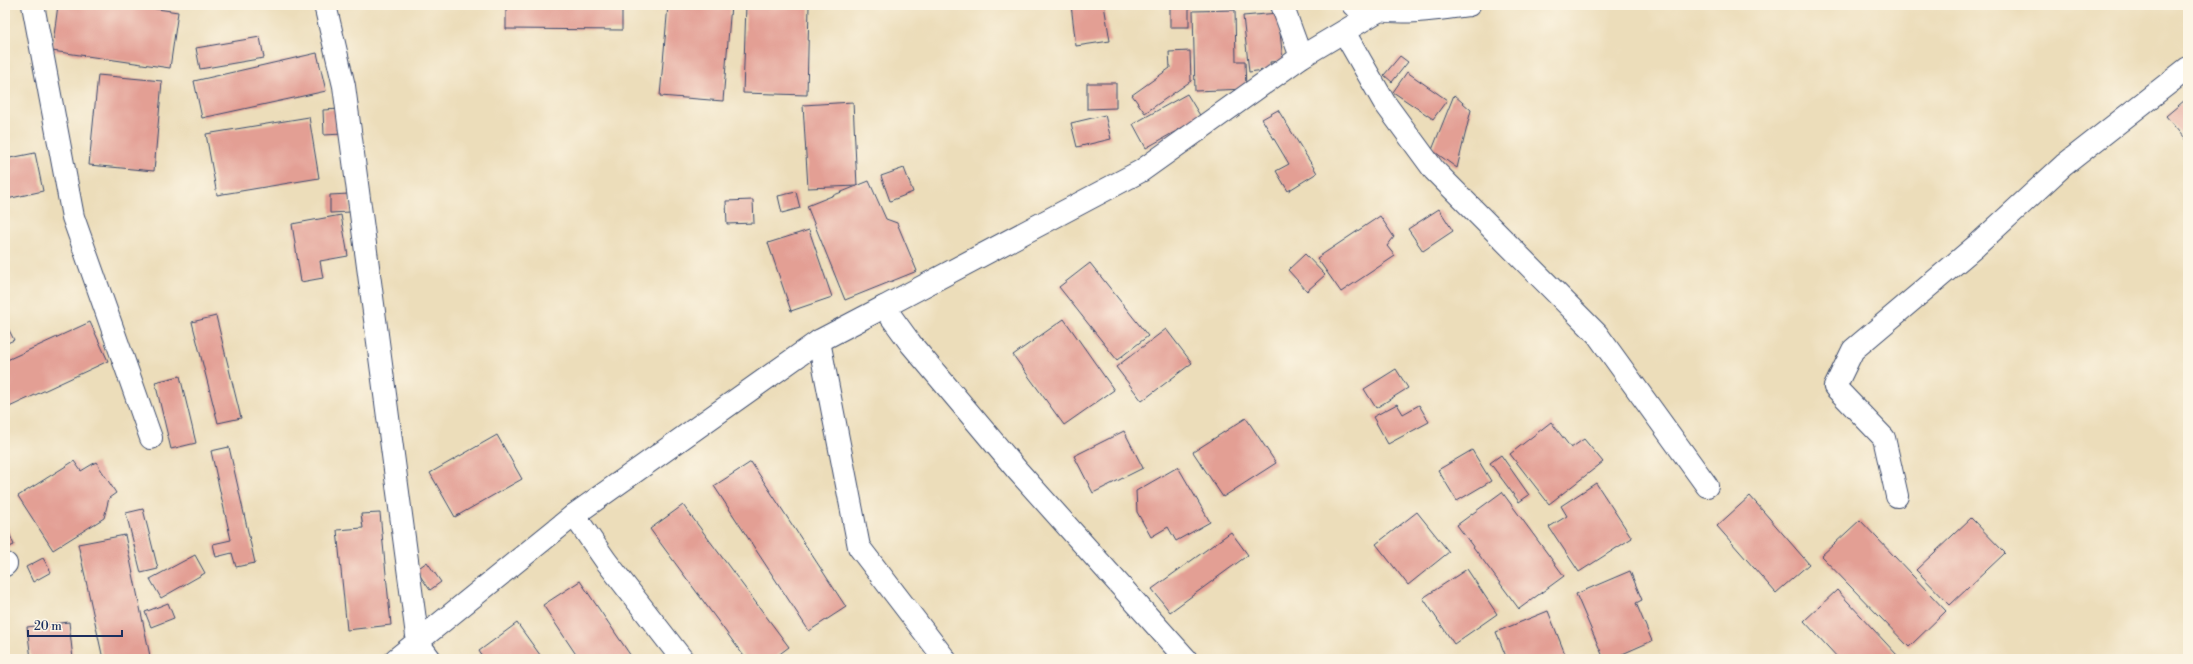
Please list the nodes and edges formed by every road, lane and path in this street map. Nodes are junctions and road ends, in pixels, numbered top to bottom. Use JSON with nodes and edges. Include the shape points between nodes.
{"nodes":[{"id":1,"x":33,"y":5,"type":"edge"},
{"id":2,"x":325,"y":5,"type":"edge"},
{"id":3,"x":1282,"y":5,"type":"edge"},
{"id":4,"x":1353,"y":5,"type":"edge"},
{"id":5,"x":1469,"y":5,"type":"edge"},
{"id":6,"x":1378,"y":11,"type":"junction"},
{"id":7,"x":1344,"y":32,"type":"junction"},
{"id":8,"x":1301,"y":57,"type":"junction"},
{"id":9,"x":2188,"y":68,"type":"edge"},
{"id":10,"x":884,"y":307,"type":"junction"},
{"id":11,"x":819,"y":341,"type":"junction"},
{"id":12,"x":151,"y":438,"type":"dead end"},
{"id":13,"x":1707,"y":486,"type":"dead end"},
{"id":14,"x":1897,"y":496,"type":"dead end"},
{"id":15,"x":574,"y":515,"type":"junction"},
{"id":16,"x":424,"y":651,"type":"edge"},
{"id":17,"x":396,"y":659,"type":"edge"},
{"id":18,"x":682,"y":659,"type":"edge"},
{"id":19,"x":945,"y":659,"type":"edge"},
{"id":20,"x":1186,"y":659,"type":"edge"}],
"edges":[{"from":1,"to":12,"type":"street","via":[[73,217]]},
{"from":2,"to":16,"type":"street","via":[[344,86]]},
{"from":3,"to":8,"type":"street"},
{"from":4,"to":6,"type":"street"},
{"from":5,"to":6,"type":"street","via":[[1419,12]]},
{"from":6,"to":7,"type":"street"},
{"from":7,"to":8,"type":"street"},
{"from":7,"to":13,"type":"street","via":[[1384,102],[1434,170],[1597,334]]},
{"from":8,"to":10,"type":"street","via":[[1142,171]]},
{"from":9,"to":14,"type":"street","via":[[2064,165],[1976,246],[1853,350],[1835,387],[1884,438]]},
{"from":10,"to":11,"type":"street"},
{"from":10,"to":20,"type":"street","via":[[911,344],[1017,470]]},
{"from":11,"to":15,"type":"street"},
{"from":11,"to":19,"type":"street","via":[[859,547]]},
{"from":15,"to":16,"type":"street"},
{"from":15,"to":18,"type":"street"},
{"from":16,"to":17,"type":"street"}]}
